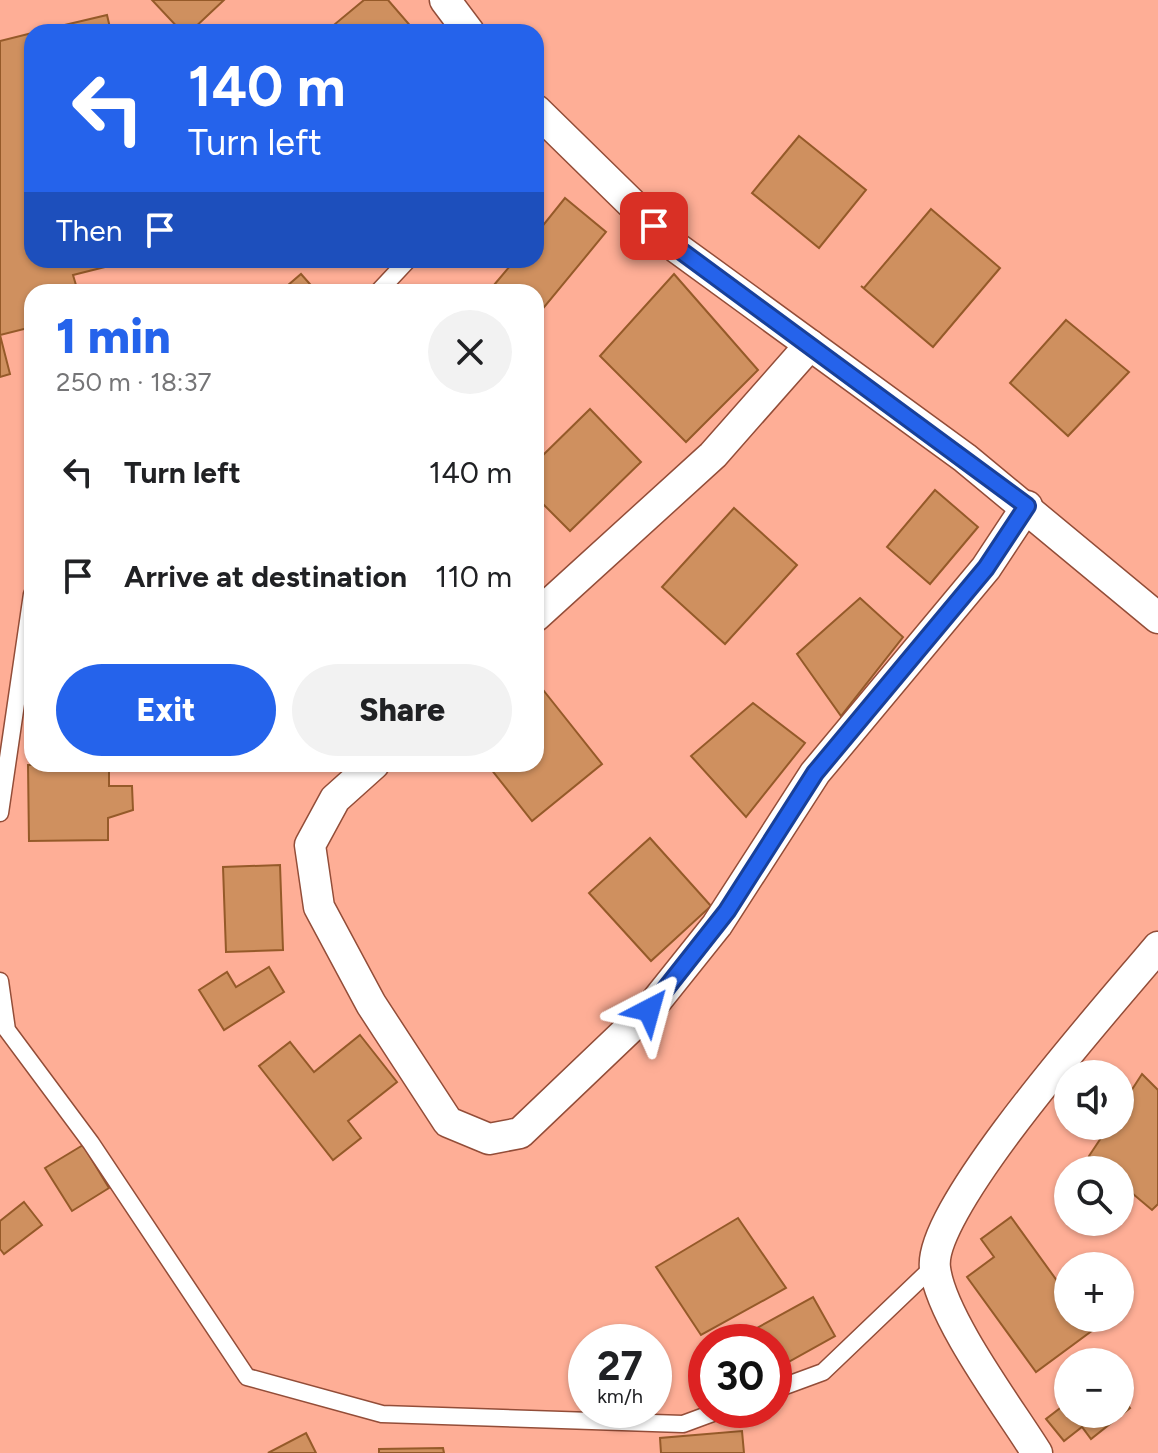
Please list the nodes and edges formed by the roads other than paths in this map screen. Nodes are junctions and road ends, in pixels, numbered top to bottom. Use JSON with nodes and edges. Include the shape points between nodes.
{"nodes":[{"id":1,"x":445,"y":0,"type":"edge"},
{"id":2,"x":463,"y":24,"type":"edge"},
{"id":3,"x":544,"y":123,"type":"edge"},
{"id":4,"x":400,"y":268,"type":"edge"},
{"id":5,"x":386,"y":284,"type":"edge"},
{"id":6,"x":810,"y":345,"type":"junction"},
{"id":7,"x":1027,"y":506,"type":"junction"},
{"id":8,"x":544,"y":609,"type":"edge"},
{"id":9,"x":1158,"y":618,"type":"edge"},
{"id":10,"x":24,"y":649,"type":"edge"},
{"id":11,"x":365,"y":772,"type":"edge"},
{"id":12,"x":0,"y":813,"type":"edge"},
{"id":13,"x":1158,"y":947,"type":"edge"},
{"id":14,"x":0,"y":981,"type":"edge"},
{"id":15,"x":934,"y":1266,"type":"junction"},
{"id":16,"x":792,"y":1383,"type":"edge"},
{"id":17,"x":688,"y":1422,"type":"edge"},
{"id":18,"x":1037,"y":1453,"type":"edge"}],
"edges":[{"from":1,"to":2,"type":"street"},
{"from":3,"to":6,"type":"street","via":[[677,248]]},
{"from":4,"to":5,"type":"lane"},
{"from":6,"to":7,"type":"street"},
{"from":6,"to":8,"type":"street","via":[[713,455]]},
{"from":7,"to":9,"type":"street"},
{"from":7,"to":11,"type":"street","via":[[986,568],[815,773],[723,916],[649,1010],[520,1133],[489,1139],[448,1122],[371,1004],[319,907],[310,845],[335,799]]},
{"from":10,"to":12,"type":"lane"},
{"from":13,"to":15,"type":"street","via":[[990,1153],[949,1217]]},
{"from":14,"to":17,"type":"lane","via":[[7,1030],[91,1143],[247,1377],[382,1414]]},
{"from":15,"to":16,"type":"lane","via":[[823,1372]]},
{"from":15,"to":18,"type":"street","via":[[957,1326]]}]}
